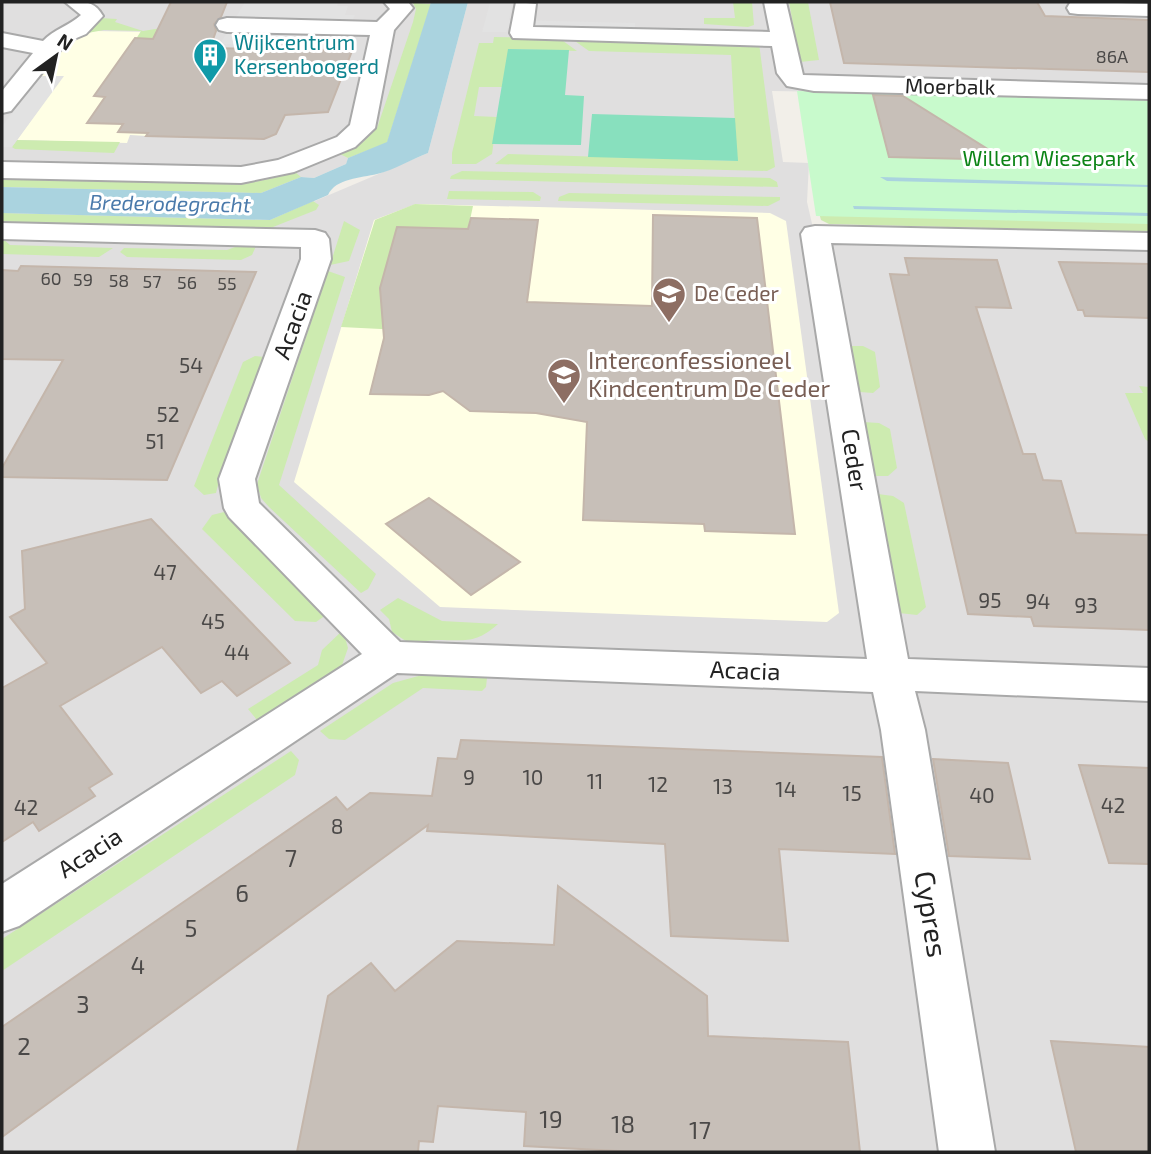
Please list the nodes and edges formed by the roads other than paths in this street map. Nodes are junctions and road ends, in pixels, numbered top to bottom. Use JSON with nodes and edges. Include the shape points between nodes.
{"nodes":[{"id":1,"x":76,"y":2,"type":"edge"},
{"id":2,"x":395,"y":2,"type":"edge"},
{"id":3,"x":775,"y":2,"type":"edge"},
{"id":4,"x":525,"y":4,"type":"dead end"},
{"id":5,"x":1078,"y":8,"type":"dead end"},
{"id":6,"x":1149,"y":10,"type":"edge"},
{"id":7,"x":227,"y":25,"type":"dead end"},
{"id":8,"x":383,"y":29,"type":"junction"},
{"id":9,"x":782,"y":39,"type":"junction"},
{"id":10,"x":2,"y":40,"type":"edge"},
{"id":11,"x":47,"y":49,"type":"junction"},
{"id":12,"x":1149,"y":92,"type":"edge"},
{"id":13,"x":2,"y":106,"type":"edge"},
{"id":14,"x":2,"y":170,"type":"edge"},
{"id":15,"x":2,"y":230,"type":"edge"},
{"id":16,"x":1149,"y":240,"type":"edge"},
{"id":17,"x":390,"y":657,"type":"junction"},
{"id":18,"x":890,"y":676,"type":"junction"},
{"id":19,"x":1149,"y":684,"type":"edge"},
{"id":20,"x":2,"y":911,"type":"edge"},
{"id":21,"x":967,"y":1152,"type":"edge"}],
"edges":[{"from":1,"to":11,"type":"street","via":[[92,16]]},
{"from":2,"to":8,"type":"street","via":[[402,8]]},
{"from":3,"to":9,"type":"street","name":"Moerbalk"},
{"from":4,"to":9,"type":"street","via":[[522,33]]},
{"from":5,"to":6,"type":"street"},
{"from":7,"to":8,"type":"street"},
{"from":8,"to":14,"type":"street","via":[[362,128],[346,142],[307,158],[241,174]]},
{"from":9,"to":12,"type":"street","name":"Moerbalk","via":[[789,73],[795,81],[814,84]]},
{"from":10,"to":11,"type":"street"},
{"from":11,"to":13,"type":"street"},
{"from":15,"to":17,"type":"street","name":"Acacia","via":[[315,239],[316,259],[237,479],[242,508]]},
{"from":16,"to":18,"type":"street","name":"Ceder","via":[[815,234]]},
{"from":17,"to":18,"type":"street","name":"Acacia"},
{"from":17,"to":20,"type":"street","name":"Acacia"},
{"from":18,"to":19,"type":"street"},
{"from":18,"to":21,"type":"street","name":"Cypres","via":[[903,730]]}]}
